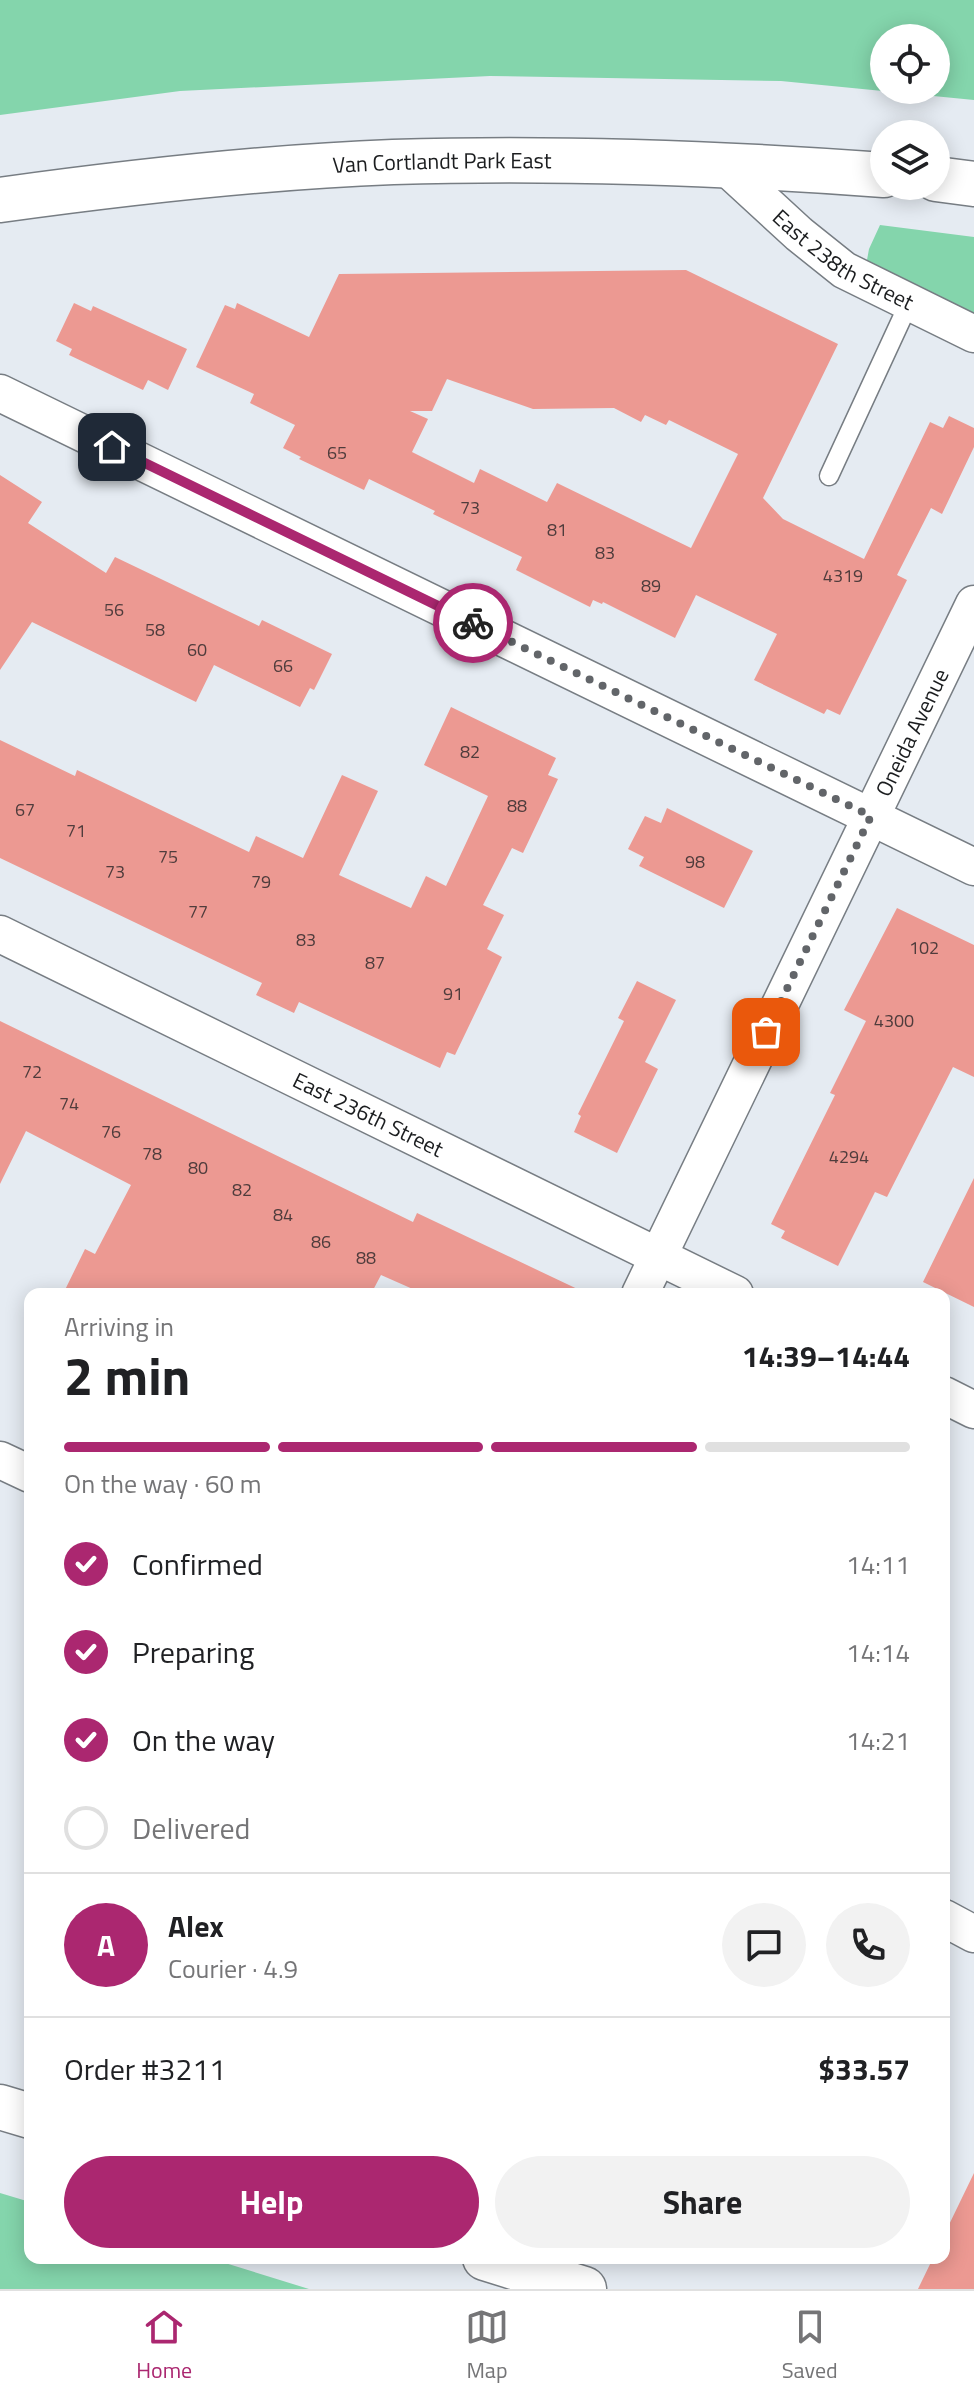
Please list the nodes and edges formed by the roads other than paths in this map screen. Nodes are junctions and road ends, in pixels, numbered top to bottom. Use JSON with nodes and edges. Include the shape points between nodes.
{"nodes":[{"id":1,"x":725,"y":166,"type":"junction"},
{"id":2,"x":870,"y":174,"type":"edge"},
{"id":3,"x":950,"y":181,"type":"edge"},
{"id":4,"x":974,"y":184,"type":"edge"},
{"id":5,"x":0,"y":200,"type":"edge"},
{"id":6,"x":909,"y":303,"type":"junction"},
{"id":7,"x":974,"y":334,"type":"edge"},
{"id":8,"x":0,"y":393,"type":"edge"},
{"id":9,"x":829,"y":476,"type":"dead end"},
{"id":10,"x":974,"y":604,"type":"edge"},
{"id":11,"x":871,"y":816,"type":"junction"},
{"id":12,"x":974,"y":867,"type":"edge"},
{"id":13,"x":0,"y":934,"type":"edge"},
{"id":14,"x":658,"y":1256,"type":"junction"},
{"id":15,"x":643,"y":1288,"type":"edge"},
{"id":16,"x":723,"y":1288,"type":"edge"},
{"id":17,"x":950,"y":1398,"type":"edge"},
{"id":18,"x":974,"y":1410,"type":"edge"},
{"id":19,"x":0,"y":1460,"type":"edge"},
{"id":20,"x":24,"y":1471,"type":"edge"},
{"id":21,"x":950,"y":1921,"type":"edge"},
{"id":22,"x":974,"y":1934,"type":"edge"},
{"id":23,"x":0,"y":2107,"type":"edge"},
{"id":24,"x":24,"y":2114,"type":"edge"},
{"id":25,"x":504,"y":2264,"type":"edge"},
{"id":26,"x":584,"y":2289,"type":"edge"}],
"edges":[{"from":1,"to":2,"type":"street","name":"Van Cortlandt Park East"},
{"from":1,"to":5,"type":"street","name":"Van Cortlandt Park East","via":[[391,163],[178,178]]},
{"from":1,"to":6,"type":"street","name":"East 238th Street","via":[[844,270]]},
{"from":3,"to":4,"type":"street"},
{"from":6,"to":7,"type":"street","name":"East 238th Street"},
{"from":6,"to":9,"type":"lane"},
{"from":8,"to":11,"type":"street"},
{"from":10,"to":11,"type":"street","name":"Oneida Avenue"},
{"from":11,"to":12,"type":"street"},
{"from":11,"to":14,"type":"street","name":"Oneida Avenue"},
{"from":13,"to":14,"type":"street","name":"East 236th Street"},
{"from":14,"to":15,"type":"street","name":"Oneida Avenue"},
{"from":14,"to":16,"type":"street","name":"East 236th Street"},
{"from":17,"to":18,"type":"street"},
{"from":19,"to":20,"type":"street"},
{"from":21,"to":22,"type":"street"},
{"from":23,"to":24,"type":"street"},
{"from":25,"to":26,"type":"street"}]}
